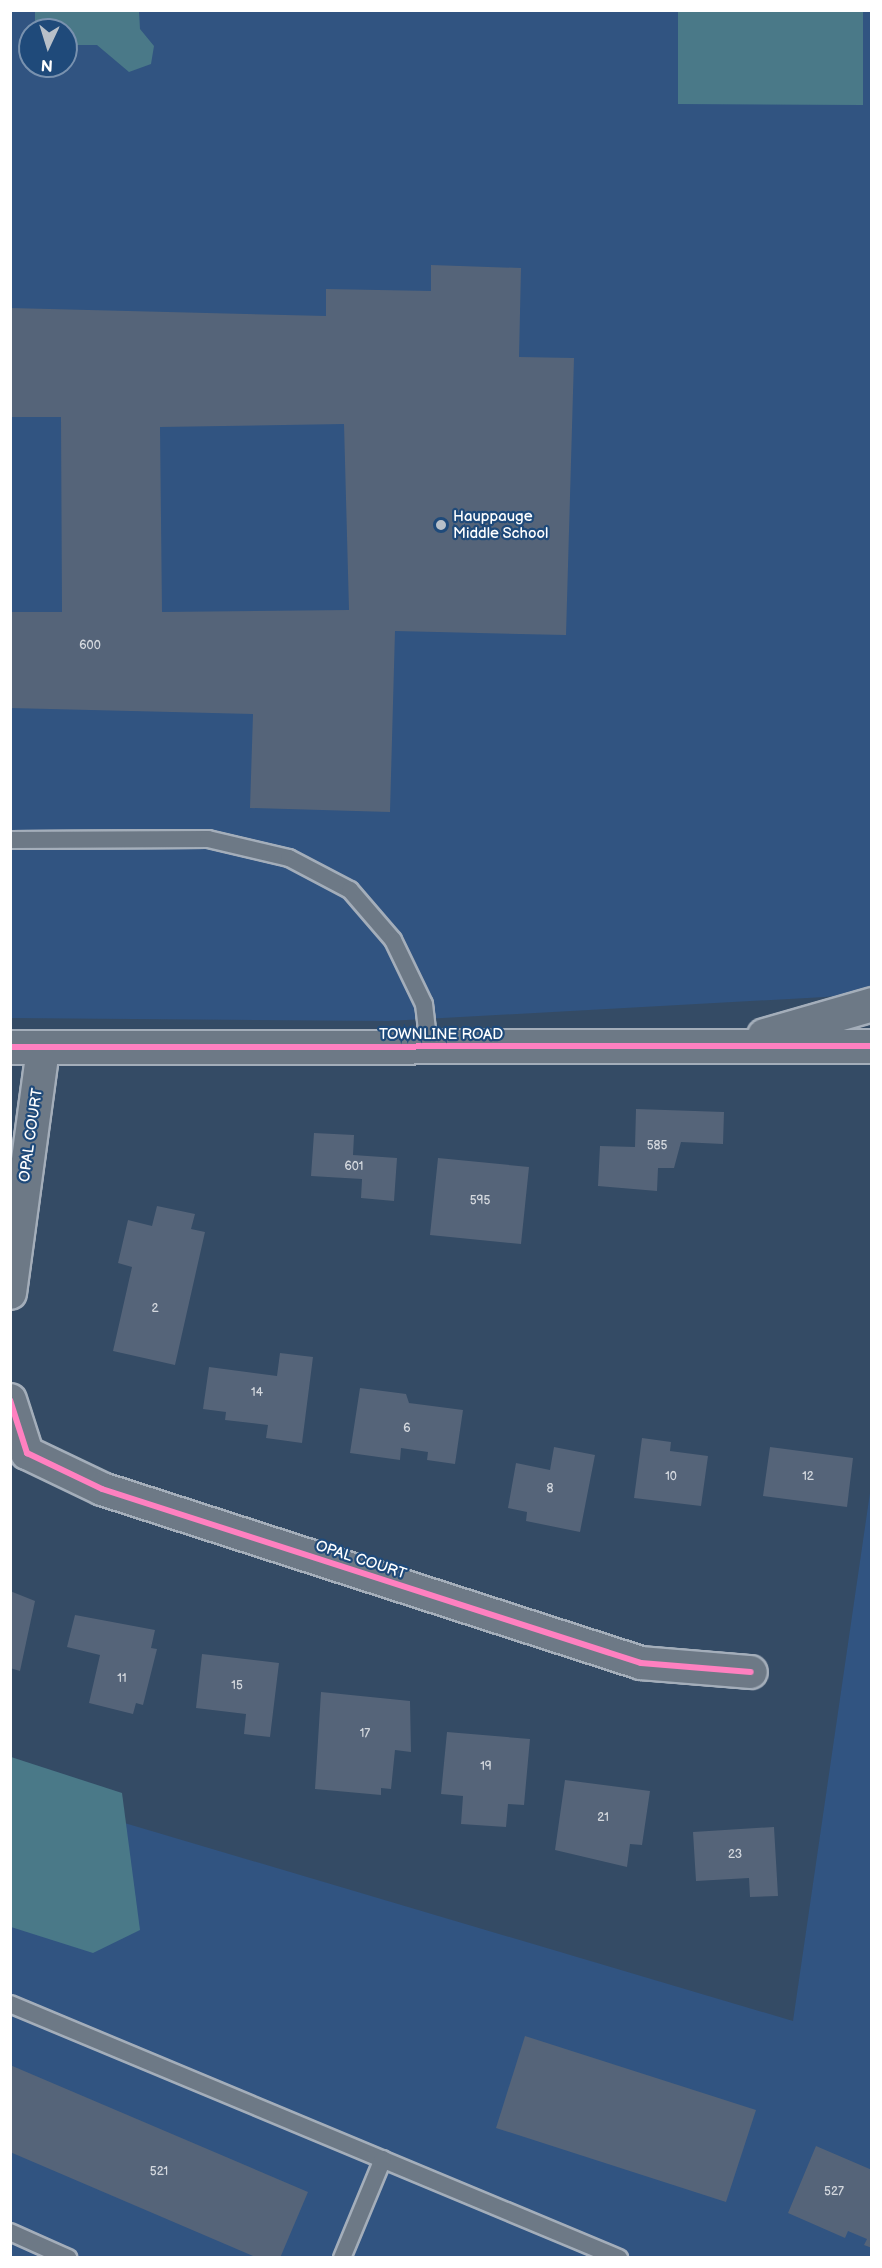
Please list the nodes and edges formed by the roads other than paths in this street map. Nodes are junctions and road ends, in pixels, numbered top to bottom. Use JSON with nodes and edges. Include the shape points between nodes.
{"nodes":[{"id":1,"x":10,"y":840,"type":"edge"},
{"id":2,"x":872,"y":1004,"type":"edge"},
{"id":3,"x":724,"y":1046,"type":"junction"},
{"id":4,"x":872,"y":1046,"type":"edge"},
{"id":5,"x":10,"y":1047,"type":"edge"},
{"id":6,"x":429,"y":1047,"type":"junction"},
{"id":7,"x":43,"y":1048,"type":"junction"},
{"id":8,"x":10,"y":1293,"type":"edge"},
{"id":9,"x":10,"y":1400,"type":"edge"},
{"id":10,"x":751,"y":1672,"type":"dead end"},
{"id":11,"x":10,"y":2004,"type":"edge"},
{"id":12,"x":383,"y":2159,"type":"junction"},
{"id":13,"x":10,"y":2232,"type":"edge"},
{"id":14,"x":68,"y":2258,"type":"edge"},
{"id":15,"x":342,"y":2258,"type":"edge"},
{"id":16,"x":619,"y":2258,"type":"edge"}],
"edges":[{"from":1,"to":6,"type":"lane","via":[[208,839],[289,858],[350,890],[393,940],[424,1004]]},
{"from":2,"to":3,"type":"street"},
{"from":3,"to":4,"type":"street","name":"TOWNLINE ROAD"},
{"from":3,"to":6,"type":"street","name":"TOWNLINE ROAD"},
{"from":5,"to":7,"type":"street","name":"TOWNLINE ROAD"},
{"from":6,"to":7,"type":"street","name":"TOWNLINE ROAD"},
{"from":7,"to":8,"type":"street","name":"OPAL COURT"},
{"from":9,"to":10,"type":"street","name":"OPAL COURT","via":[[27,1453],[102,1489],[641,1663]]},
{"from":11,"to":12,"type":"lane"},
{"from":12,"to":15,"type":"lane"},
{"from":12,"to":16,"type":"lane"},
{"from":13,"to":14,"type":"lane"}]}
